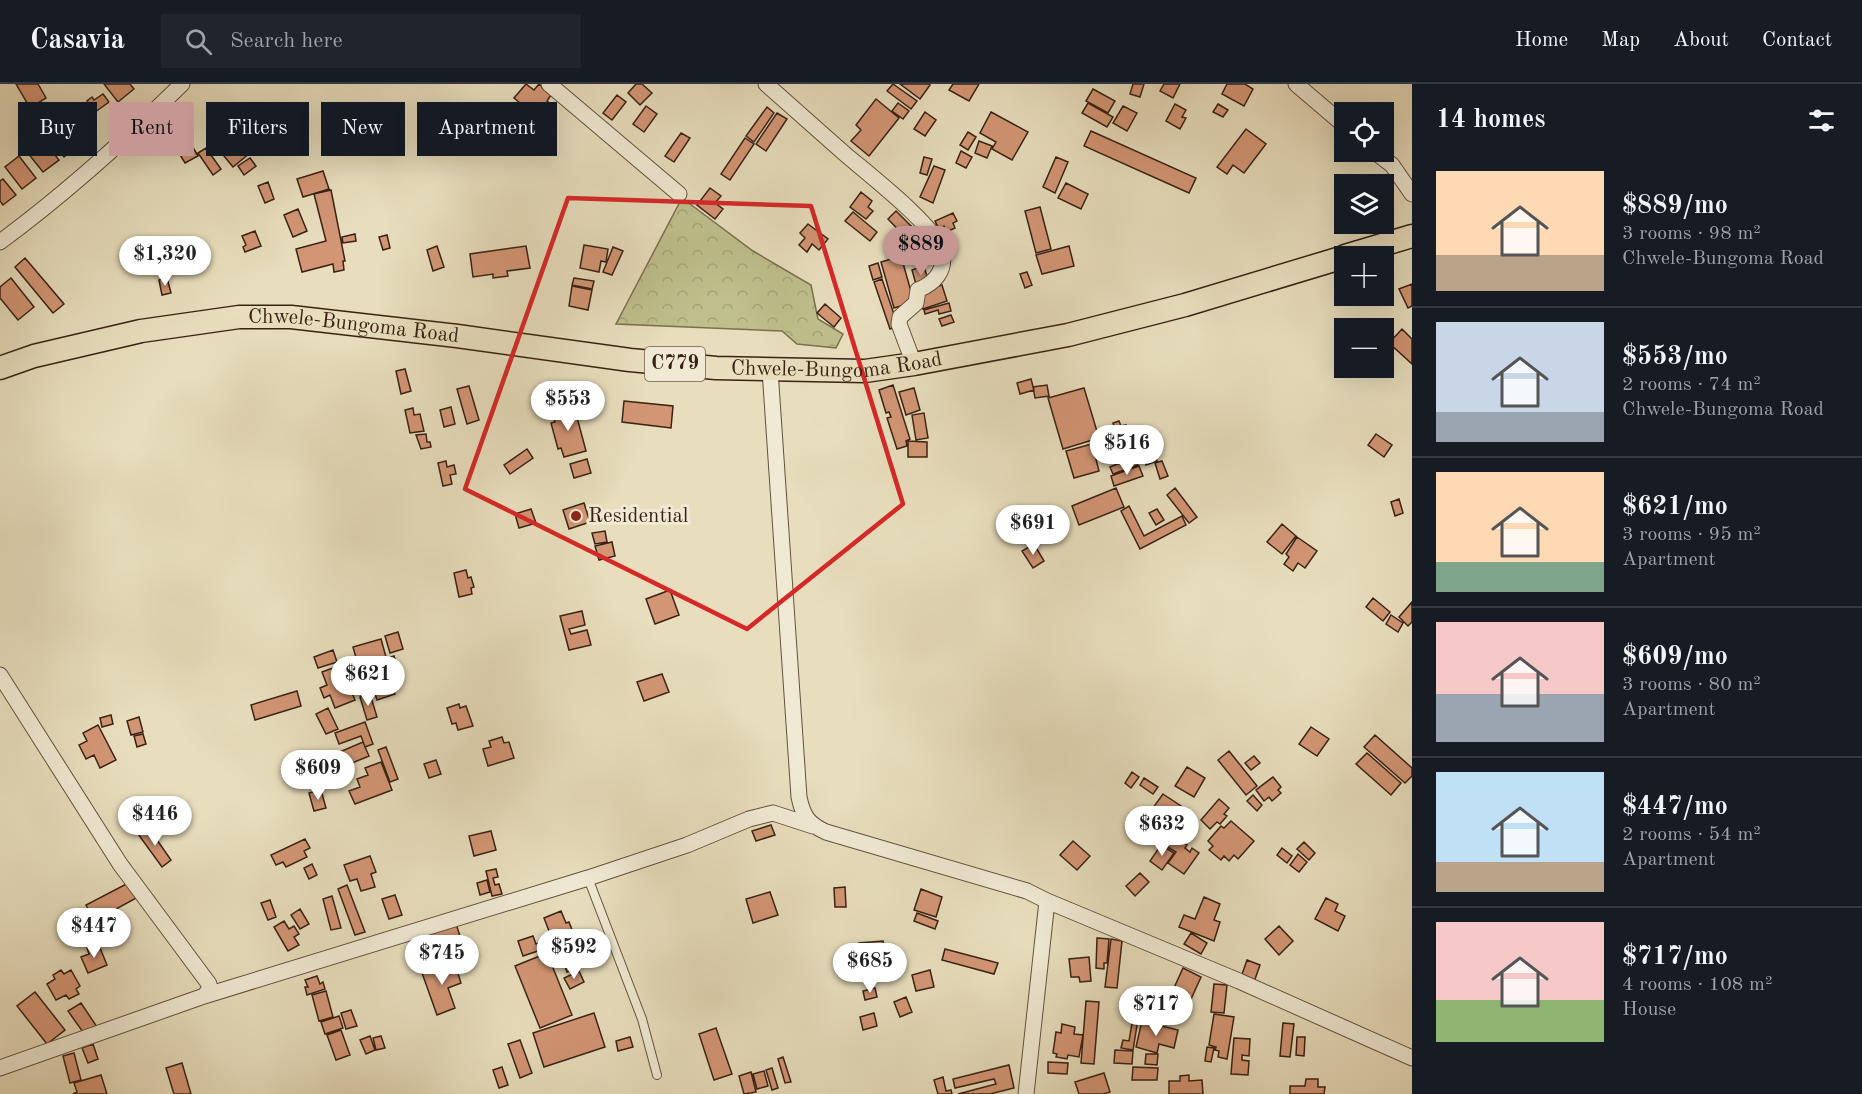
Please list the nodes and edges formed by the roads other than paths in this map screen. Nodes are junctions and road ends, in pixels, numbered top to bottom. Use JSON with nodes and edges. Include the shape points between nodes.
{"nodes":[{"id":1,"x":182,"y":84,"type":"edge"},
{"id":2,"x":549,"y":84,"type":"edge"},
{"id":3,"x":766,"y":84,"type":"edge"},
{"id":4,"x":1296,"y":84,"type":"edge"},
{"id":5,"x":1334,"y":116,"type":"edge"},
{"id":6,"x":1388,"y":162,"type":"edge"},
{"id":7,"x":679,"y":194,"type":"dead end"},
{"id":8,"x":1412,"y":194,"type":"edge"},
{"id":9,"x":1412,"y":236,"type":"edge"},
{"id":10,"x":0,"y":242,"type":"edge"},
{"id":11,"x":1380,"y":246,"type":"edge"},
{"id":12,"x":1334,"y":260,"type":"edge"},
{"id":13,"x":914,"y":364,"type":"junction"},
{"id":14,"x":0,"y":368,"type":"edge"},
{"id":15,"x":770,"y":370,"type":"junction"},
{"id":16,"x":0,"y":675,"type":"edge"},
{"id":17,"x":813,"y":826,"type":"junction"},
{"id":18,"x":588,"y":878,"type":"junction"},
{"id":19,"x":1047,"y":901,"type":"junction"},
{"id":20,"x":204,"y":996,"type":"junction"},
{"id":21,"x":1412,"y":1058,"type":"edge"},
{"id":22,"x":0,"y":1068,"type":"edge"},
{"id":23,"x":657,"y":1075,"type":"dead end"},
{"id":24,"x":1026,"y":1094,"type":"edge"}],
"edges":[{"from":1,"to":10,"type":"street","via":[[105,155]]},
{"from":2,"to":7,"type":"street"},
{"from":3,"to":13,"type":"street","via":[[901,202],[938,242],[942,262],[938,278],[918,290],[916,303],[900,317]]},
{"from":4,"to":5,"type":"street"},
{"from":6,"to":8,"type":"street"},
{"from":9,"to":11,"type":"main road","name":"Chwele-Bungoma Road","number":"C779"},
{"from":12,"to":13,"type":"main road","name":"Chwele-Bungoma Road","number":"C779","via":[[1068,335]]},
{"from":13,"to":15,"type":"main road","name":"Chwele-Bungoma Road","number":"C779","via":[[865,371]]},
{"from":14,"to":15,"type":"main road","name":"Chwele-Bungoma Road","number":"C779","via":[[141,331],[239,317],[291,317],[630,360]]},
{"from":15,"to":17,"type":"street","via":[[799,797],[802,811]]},
{"from":16,"to":20,"type":"street","via":[[120,864],[209,984]]},
{"from":17,"to":18,"type":"street","via":[[773,813]]},
{"from":17,"to":19,"type":"street","via":[[1027,891]]},
{"from":18,"to":20,"type":"street"},
{"from":18,"to":23,"type":"lane","via":[[642,1019]]},
{"from":19,"to":21,"type":"street"},
{"from":19,"to":24,"type":"street"},
{"from":20,"to":22,"type":"street"}]}
